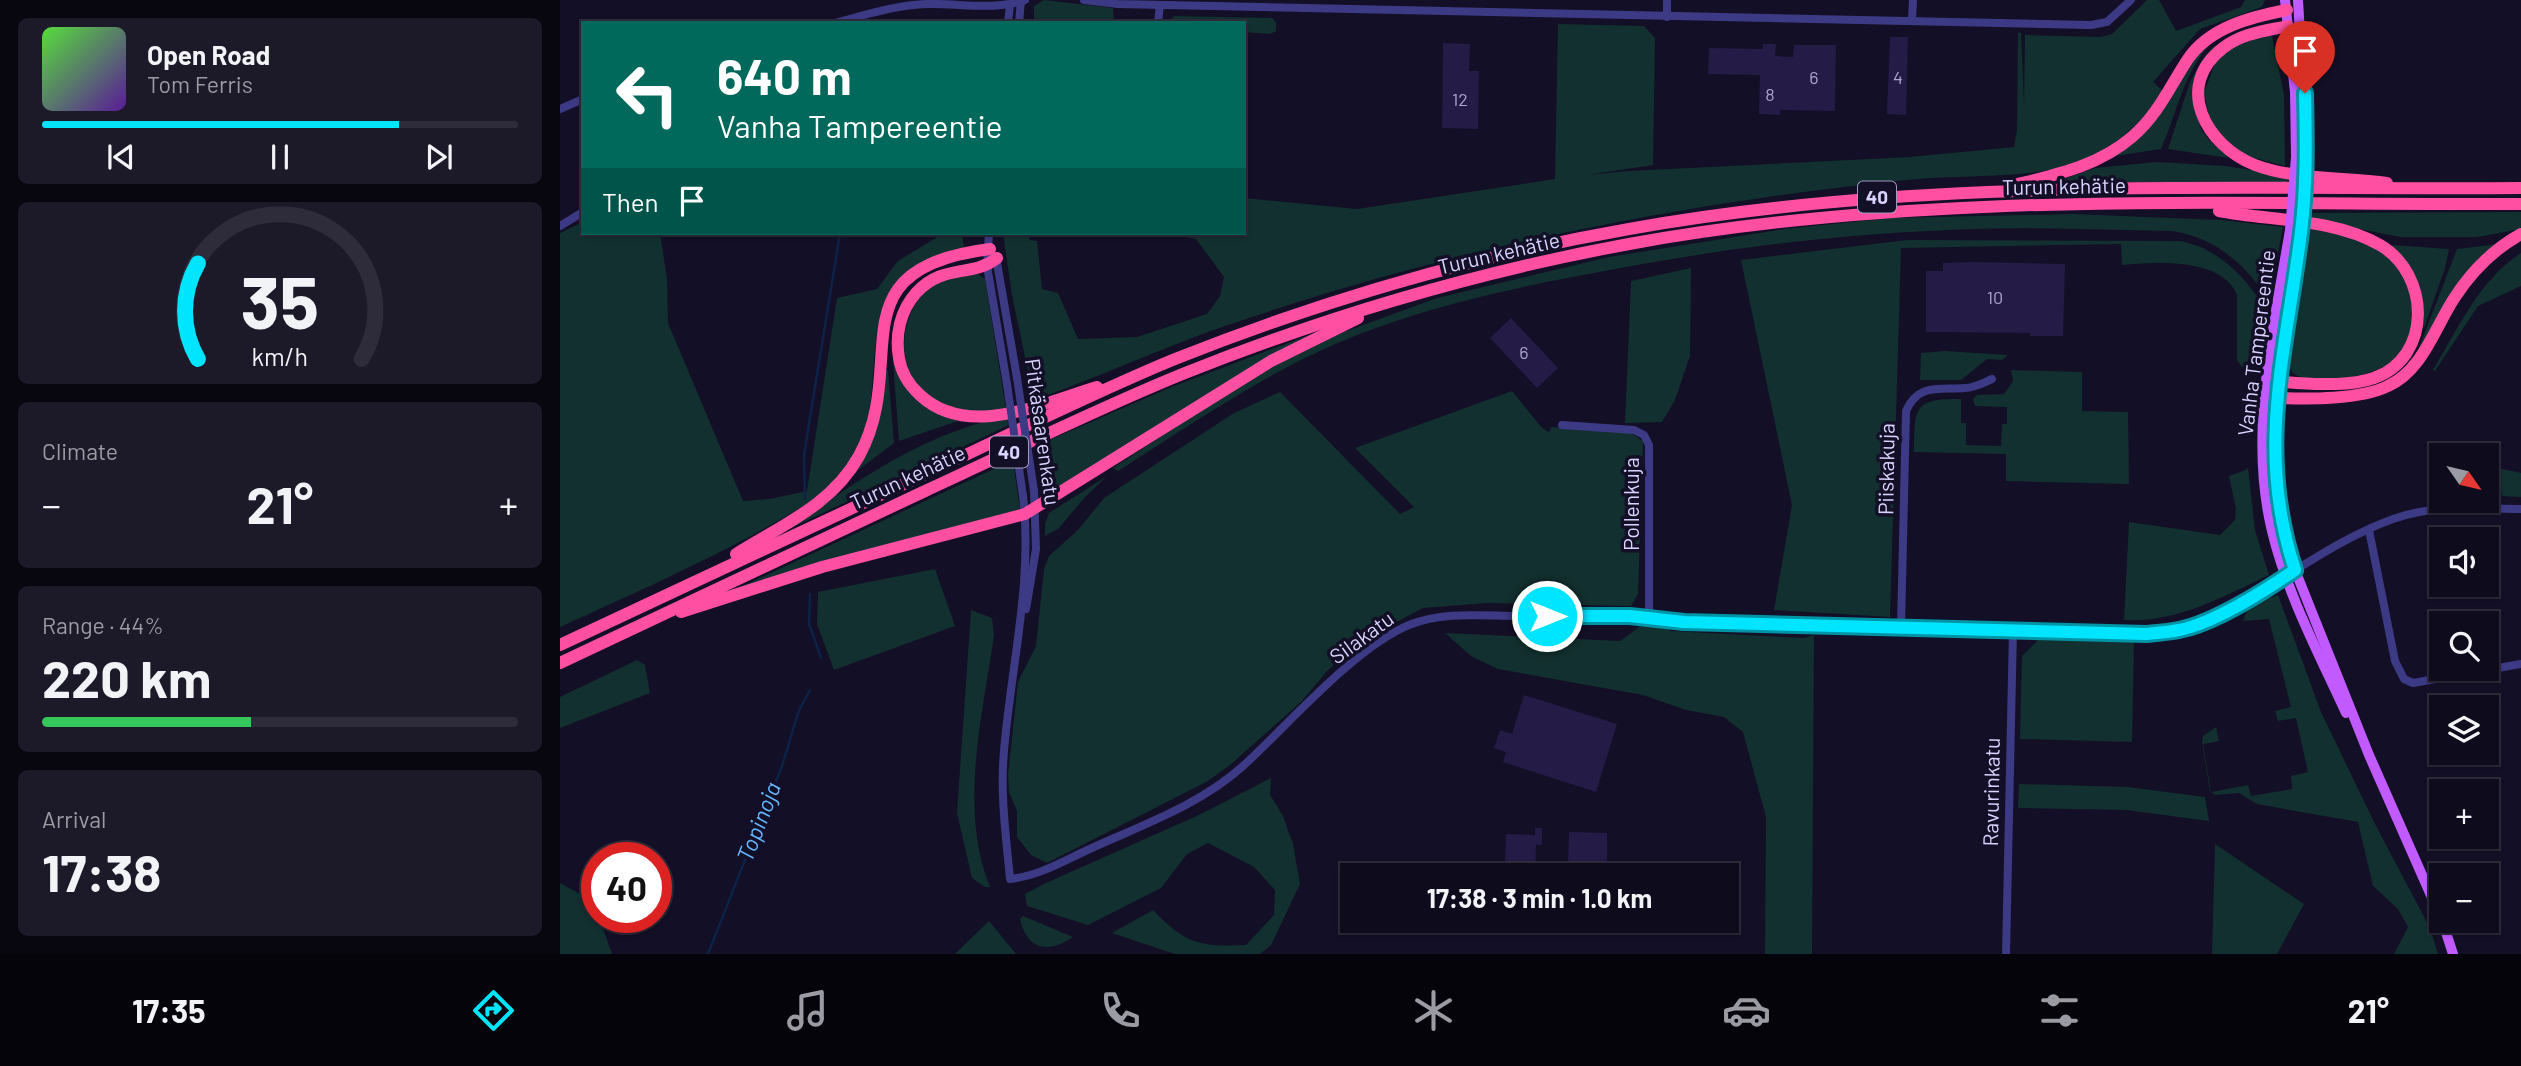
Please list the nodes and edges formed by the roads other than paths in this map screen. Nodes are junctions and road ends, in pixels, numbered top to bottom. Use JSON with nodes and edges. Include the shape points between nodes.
{"nodes":[{"id":1,"x":1084,"y":0,"type":"edge"},
{"id":2,"x":1667,"y":0,"type":"edge"},
{"id":3,"x":1913,"y":0,"type":"edge"},
{"id":4,"x":2298,"y":0,"type":"edge"},
{"id":5,"x":1023,"y":1,"type":"edge"},
{"id":6,"x":2128,"y":3,"type":"edge"},
{"id":7,"x":1240,"y":4,"type":"edge"},
{"id":8,"x":1010,"y":5,"type":"junction"},
{"id":9,"x":1160,"y":5,"type":"junction"},
{"id":10,"x":2286,"y":5,"type":"edge"},
{"id":11,"x":2300,"y":16,"type":"junction"},
{"id":12,"x":1667,"y":17,"type":"junction"},
{"id":13,"x":843,"y":21,"type":"edge"},
{"id":14,"x":1007,"y":21,"type":"edge"},
{"id":15,"x":1019,"y":21,"type":"edge"},
{"id":16,"x":1158,"y":21,"type":"edge"},
{"id":17,"x":1912,"y":21,"type":"junction"},
{"id":18,"x":2288,"y":26,"type":"junction"},
{"id":19,"x":581,"y":100,"type":"edge"},
{"id":20,"x":560,"y":109,"type":"edge"},
{"id":21,"x":2301,"y":157,"type":"junction"},
{"id":22,"x":2521,"y":188,"type":"edge"},
{"id":23,"x":2426,"y":189,"type":"junction"},
{"id":24,"x":1991,"y":192,"type":"junction"},
{"id":25,"x":2521,"y":204,"type":"edge"},
{"id":26,"x":2191,"y":205,"type":"junction"},
{"id":27,"x":581,"y":213,"type":"edge"},
{"id":28,"x":560,"y":226,"type":"edge"},
{"id":29,"x":2296,"y":231,"type":"junction"},
{"id":30,"x":2521,"y":234,"type":"edge"},
{"id":31,"x":989,"y":235,"type":"edge"},
{"id":32,"x":991,"y":257,"type":"junction"},
{"id":33,"x":1394,"y":300,"type":"junction"},
{"id":34,"x":1134,"y":377,"type":"junction"},
{"id":35,"x":1992,"y":379,"type":"dead end"},
{"id":36,"x":2278,"y":382,"type":"junction"},
{"id":37,"x":2271,"y":394,"type":"junction"},
{"id":38,"x":1562,"y":425,"type":"dead end"},
{"id":39,"x":2521,"y":509,"type":"edge"},
{"id":40,"x":1030,"y":512,"type":"junction"},
{"id":41,"x":2369,"y":530,"type":"junction"},
{"id":42,"x":2291,"y":573,"type":"junction"},
{"id":43,"x":694,"y":581,"type":"junction"},
{"id":44,"x":1649,"y":617,"type":"junction"},
{"id":45,"x":1901,"y":627,"type":"junction"},
{"id":46,"x":634,"y":628,"type":"junction"},
{"id":47,"x":2013,"y":630,"type":"junction"},
{"id":48,"x":560,"y":645,"type":"edge"},
{"id":49,"x":560,"y":663,"type":"edge"},
{"id":50,"x":2521,"y":664,"type":"edge"},
{"id":51,"x":1010,"y":879,"type":"joint"},
{"id":52,"x":2429,"y":890,"type":"edge"},
{"id":53,"x":2446,"y":933,"type":"edge"},
{"id":54,"x":2006,"y":954,"type":"edge"},
{"id":55,"x":2453,"y":954,"type":"edge"}],
"edges":[{"from":1,"to":9,"type":"street"},
{"from":2,"to":12,"type":"street"},
{"from":3,"to":17,"type":"street"},
{"from":4,"to":11,"type":"main road","name":"Vanha Tampereentie"},
{"from":5,"to":8,"type":"street"},
{"from":5,"to":15,"type":"street"},
{"from":6,"to":17,"type":"street","via":[[2098,25]]},
{"from":7,"to":9,"type":"street"},
{"from":7,"to":12,"type":"street"},
{"from":8,"to":13,"type":"street","via":[[903,6]]},
{"from":8,"to":14,"type":"street"},
{"from":9,"to":16,"type":"street"},
{"from":10,"to":11,"type":"main road"},
{"from":10,"to":18,"type":"main road","name":"Vanha Tampereentie"},
{"from":10,"to":24,"type":"highway","via":[[2206,40],[2150,118],[2115,150],[2064,173]]},
{"from":11,"to":18,"type":"main road"},
{"from":11,"to":21,"type":"main road","name":"Vanha Tampereentie"},
{"from":12,"to":17,"type":"street"},
{"from":18,"to":21,"type":"main road","name":"Vanha Tampereentie"},
{"from":18,"to":23,"type":"highway","via":[[2237,38],[2212,58],[2199,92],[2201,112],[2214,138],[2255,165]]},
{"from":19,"to":20,"type":"street"},
{"from":21,"to":29,"type":"main road","name":"Vanha Tampereentie","bridge":true},
{"from":22,"to":23,"type":"highway","name":"Turun kehätie","number":"40"},
{"from":23,"to":24,"type":"highway","name":"Turun kehätie","number":"40"},
{"from":24,"to":34,"type":"highway","name":"Turun kehätie","number":"40","via":[[1756,209],[1511,253],[1338,300]]},
{"from":25,"to":26,"type":"highway","name":"Turun kehätie","number":"40"},
{"from":26,"to":33,"type":"highway","name":"Turun kehätie","number":"40","via":[[1917,209],[1755,225],[1630,244]]},
{"from":26,"to":36,"type":"highway","via":[[2362,236],[2393,255],[2413,281],[2417,324],[2407,349],[2391,368],[2365,381]]},
{"from":27,"to":28,"type":"street"},
{"from":29,"to":36,"type":"main road","name":"Vanha Tampereentie"},
{"from":29,"to":37,"type":"main road","name":"Vanha Tampereentie"},
{"from":30,"to":37,"type":"highway","via":[[2474,272],[2417,361],[2393,384],[2365,394]]},
{"from":31,"to":32,"type":"street","name":"Pitkäsaarenkatu"},
{"from":32,"to":34,"type":"highway","via":[[936,278],[904,311],[897,343],[900,363],[909,383],[926,401],[946,412],[982,417]]},
{"from":32,"to":40,"type":"street","name":"Pitkäsaarenkatu","bridge":true,"via":[[1023,496]]},
{"from":32,"to":40,"type":"street","name":"Pitkäsaarenkatu","bridge":true,"via":[[1017,378],[1034,491]]},
{"from":32,"to":43,"type":"highway","via":[[932,261],[909,278],[884,318],[871,429],[837,489]]},
{"from":33,"to":40,"type":"highway","via":[[1271,360]]},
{"from":33,"to":46,"type":"highway","name":"Turun kehätie","number":"40","via":[[1181,375]]},
{"from":34,"to":43,"type":"highway","name":"Turun kehätie","number":"40"},
{"from":35,"to":45,"type":"street","name":"Piiskakuja","via":[[1968,388],[1931,387],[1918,393],[1906,411]]},
{"from":36,"to":37,"type":"main road","name":"Vanha Tampereentie"},
{"from":37,"to":42,"type":"main road","name":"Vanha Tampereentie","via":[[2276,493]]},
{"from":38,"to":44,"type":"street","name":"Pollenkuja","via":[[1634,430],[1644,435],[1649,446]]},
{"from":39,"to":41,"type":"street","name":"Silakatu","via":[[2428,510]]},
{"from":40,"to":46,"type":"highway","via":[[799,574]]},
{"from":40,"to":51,"type":"street","name":"Pitkäsaarenkatu","via":[[1003,774]]},
{"from":41,"to":42,"type":"street","name":"Silakatu"},
{"from":41,"to":50,"type":"street","via":[[2398,671],[2407,682]]},
{"from":42,"to":47,"type":"street","name":"Silakatu","via":[[2181,630],[2147,634]]},
{"from":42,"to":52,"type":"main road","name":"Vanha Tampereentie","via":[[2343,706]]},
{"from":43,"to":48,"type":"highway","name":"Turun kehätie","number":"40"},
{"from":44,"to":45,"type":"street","name":"Silakatu","via":[[1684,622]]},
{"from":44,"to":51,"type":"street","name":"Silakatu","via":[[1450,615],[1405,627],[1349,667],[1208,793],[1034,874]]},
{"from":45,"to":47,"type":"street","name":"Silakatu"},
{"from":46,"to":49,"type":"highway","name":"Turun kehätie","number":"40"},
{"from":47,"to":54,"type":"street","name":"Ravurinkatu"},
{"from":53,"to":55,"type":"main road","name":"Vanha Tampereentie"}]}
